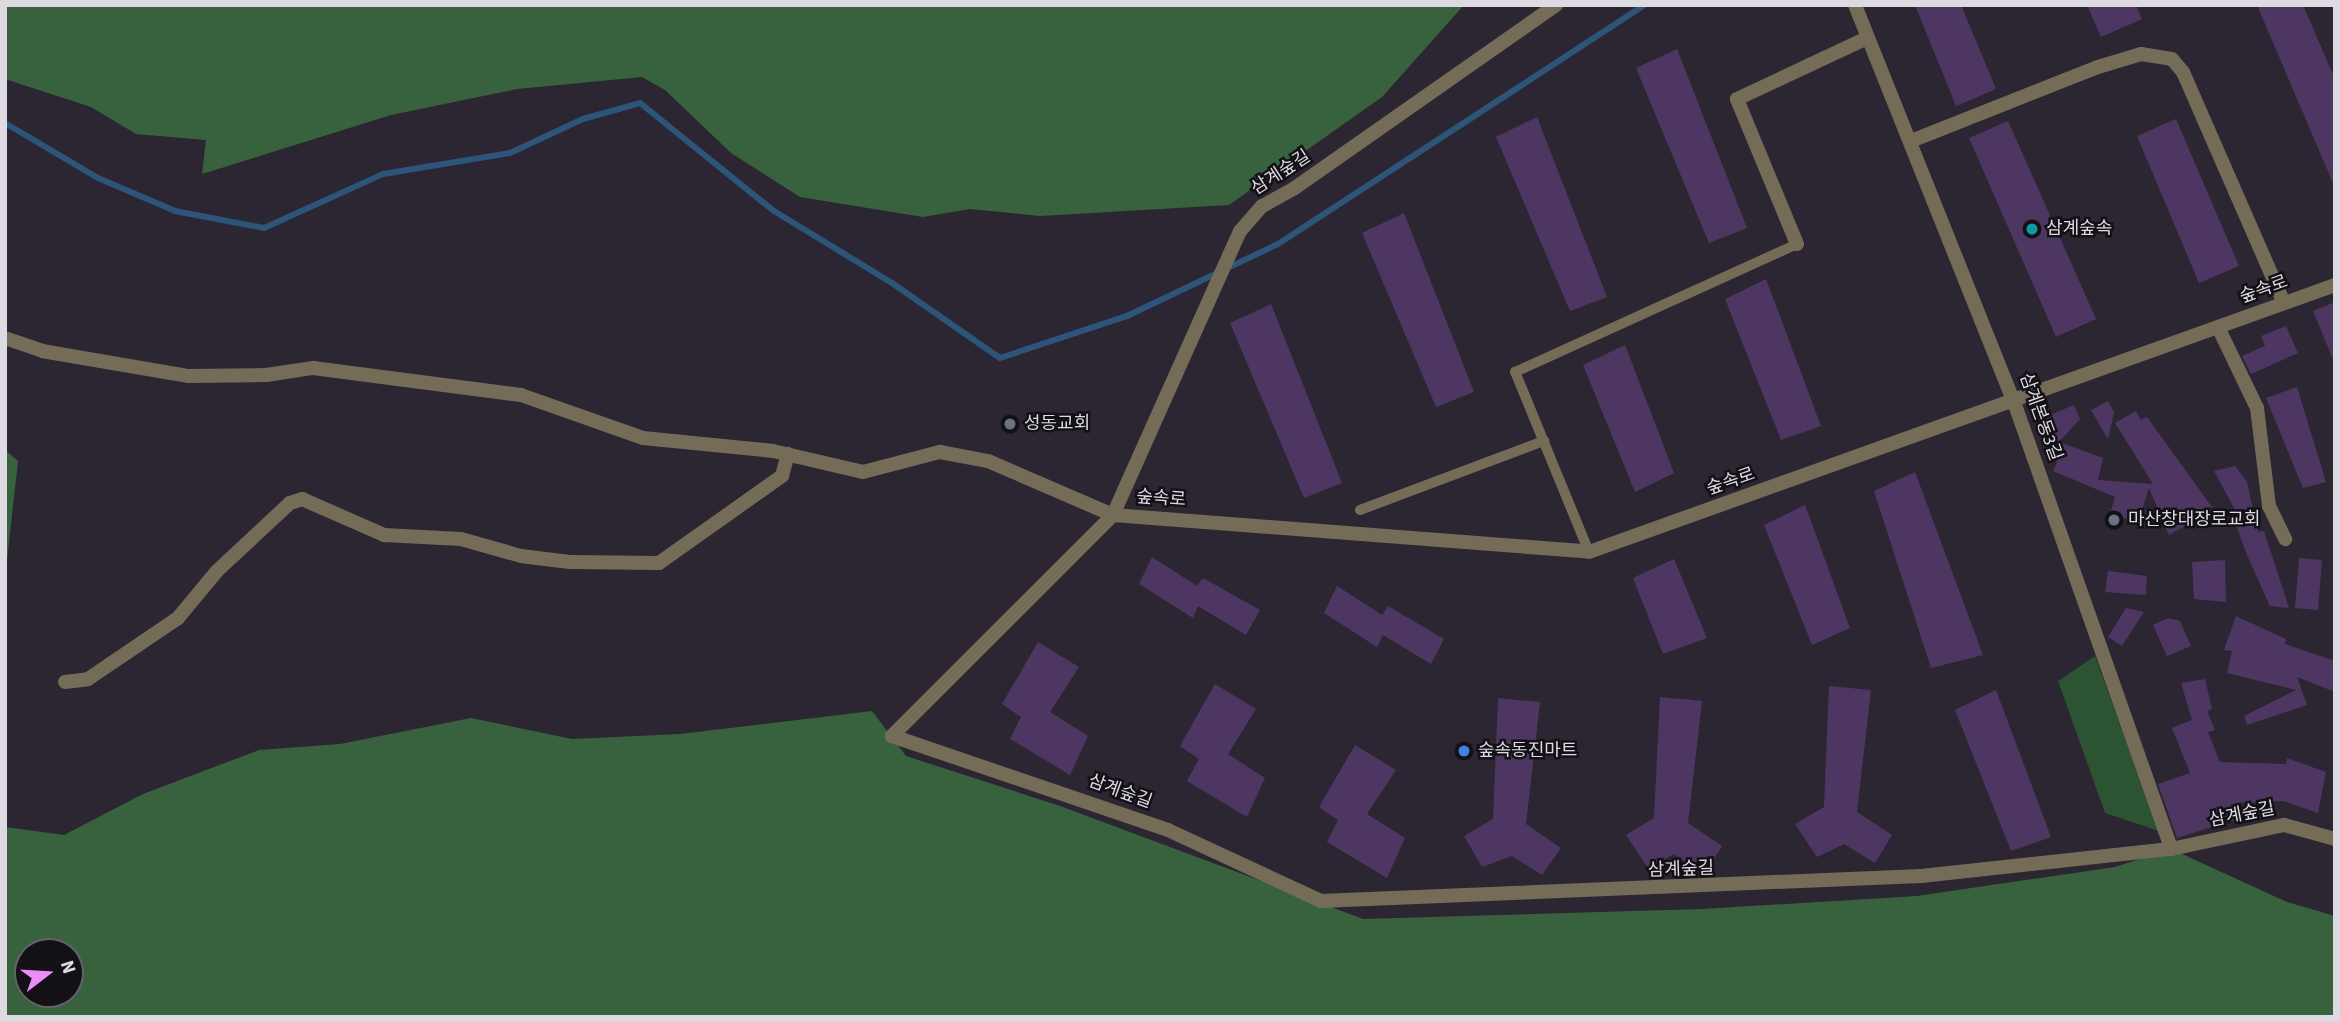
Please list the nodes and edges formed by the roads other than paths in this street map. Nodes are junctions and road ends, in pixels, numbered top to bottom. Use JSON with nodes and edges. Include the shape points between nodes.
{"nodes":[{"id":1,"x":1556,"y":5,"type":"edge"},
{"id":2,"x":1855,"y":5,"type":"edge"},
{"id":3,"x":1867,"y":38,"type":"junction"},
{"id":4,"x":1911,"y":141,"type":"junction"},
{"id":5,"x":1797,"y":244,"type":"joint"},
{"id":6,"x":2335,"y":285,"type":"edge"},
{"id":7,"x":2284,"y":303,"type":"junction"},
{"id":8,"x":2218,"y":327,"type":"junction"},
{"id":9,"x":5,"y":338,"type":"edge"},
{"id":10,"x":2014,"y":402,"type":"junction"},
{"id":11,"x":1544,"y":441,"type":"junction"},
{"id":12,"x":788,"y":454,"type":"junction"},
{"id":13,"x":1360,"y":510,"type":"dead end"},
{"id":14,"x":1113,"y":515,"type":"junction"},
{"id":15,"x":2285,"y":539,"type":"dead end"},
{"id":16,"x":1589,"y":552,"type":"junction"},
{"id":17,"x":65,"y":682,"type":"dead end"},
{"id":18,"x":2335,"y":839,"type":"edge"},
{"id":19,"x":2171,"y":849,"type":"junction"}],
"edges":[{"from":1,"to":14,"type":"street","name":"삼계숲길","via":[[1295,188],[1262,206],[1240,231]]},
{"from":2,"to":3,"type":"street","name":"삼계본동3길"},
{"from":3,"to":4,"type":"street","name":"삼계본동3길"},
{"from":3,"to":5,"type":"street","via":[[1737,99]]},
{"from":4,"to":7,"type":"street","via":[[2098,66],[2141,54],[2172,58],[2183,72]]},
{"from":4,"to":10,"type":"street","name":"삼계본동3길"},
{"from":5,"to":11,"type":"lane","via":[[1516,372]]},
{"from":6,"to":7,"type":"street","name":"숲속로"},
{"from":7,"to":8,"type":"street","name":"숲속로"},
{"from":8,"to":10,"type":"street","name":"숲속로"},
{"from":8,"to":15,"type":"street","via":[[2257,408],[2264,482]]},
{"from":9,"to":12,"type":"street","name":"숲속로","via":[[42,351],[189,376],[266,375],[313,368],[522,395],[643,438]]},
{"from":10,"to":16,"type":"street","name":"숲속로"},
{"from":10,"to":19,"type":"street","name":"삼계본동3길"},
{"from":11,"to":13,"type":"lane"},
{"from":11,"to":16,"type":"lane"},
{"from":12,"to":14,"type":"street","name":"숲속로","via":[[863,472],[940,452],[988,461]]},
{"from":12,"to":17,"type":"street","via":[[782,476],[659,563],[570,562],[521,556],[461,539],[384,535],[302,499],[290,503],[216,571],[178,618],[88,679]]},
{"from":14,"to":16,"type":"street","name":"숲속로"},
{"from":14,"to":19,"type":"street","name":"삼계숲길","via":[[892,736],[1168,830],[1321,901],[1921,876]]},
{"from":18,"to":19,"type":"street","name":"삼계숲길","via":[[2284,825]]}]}
